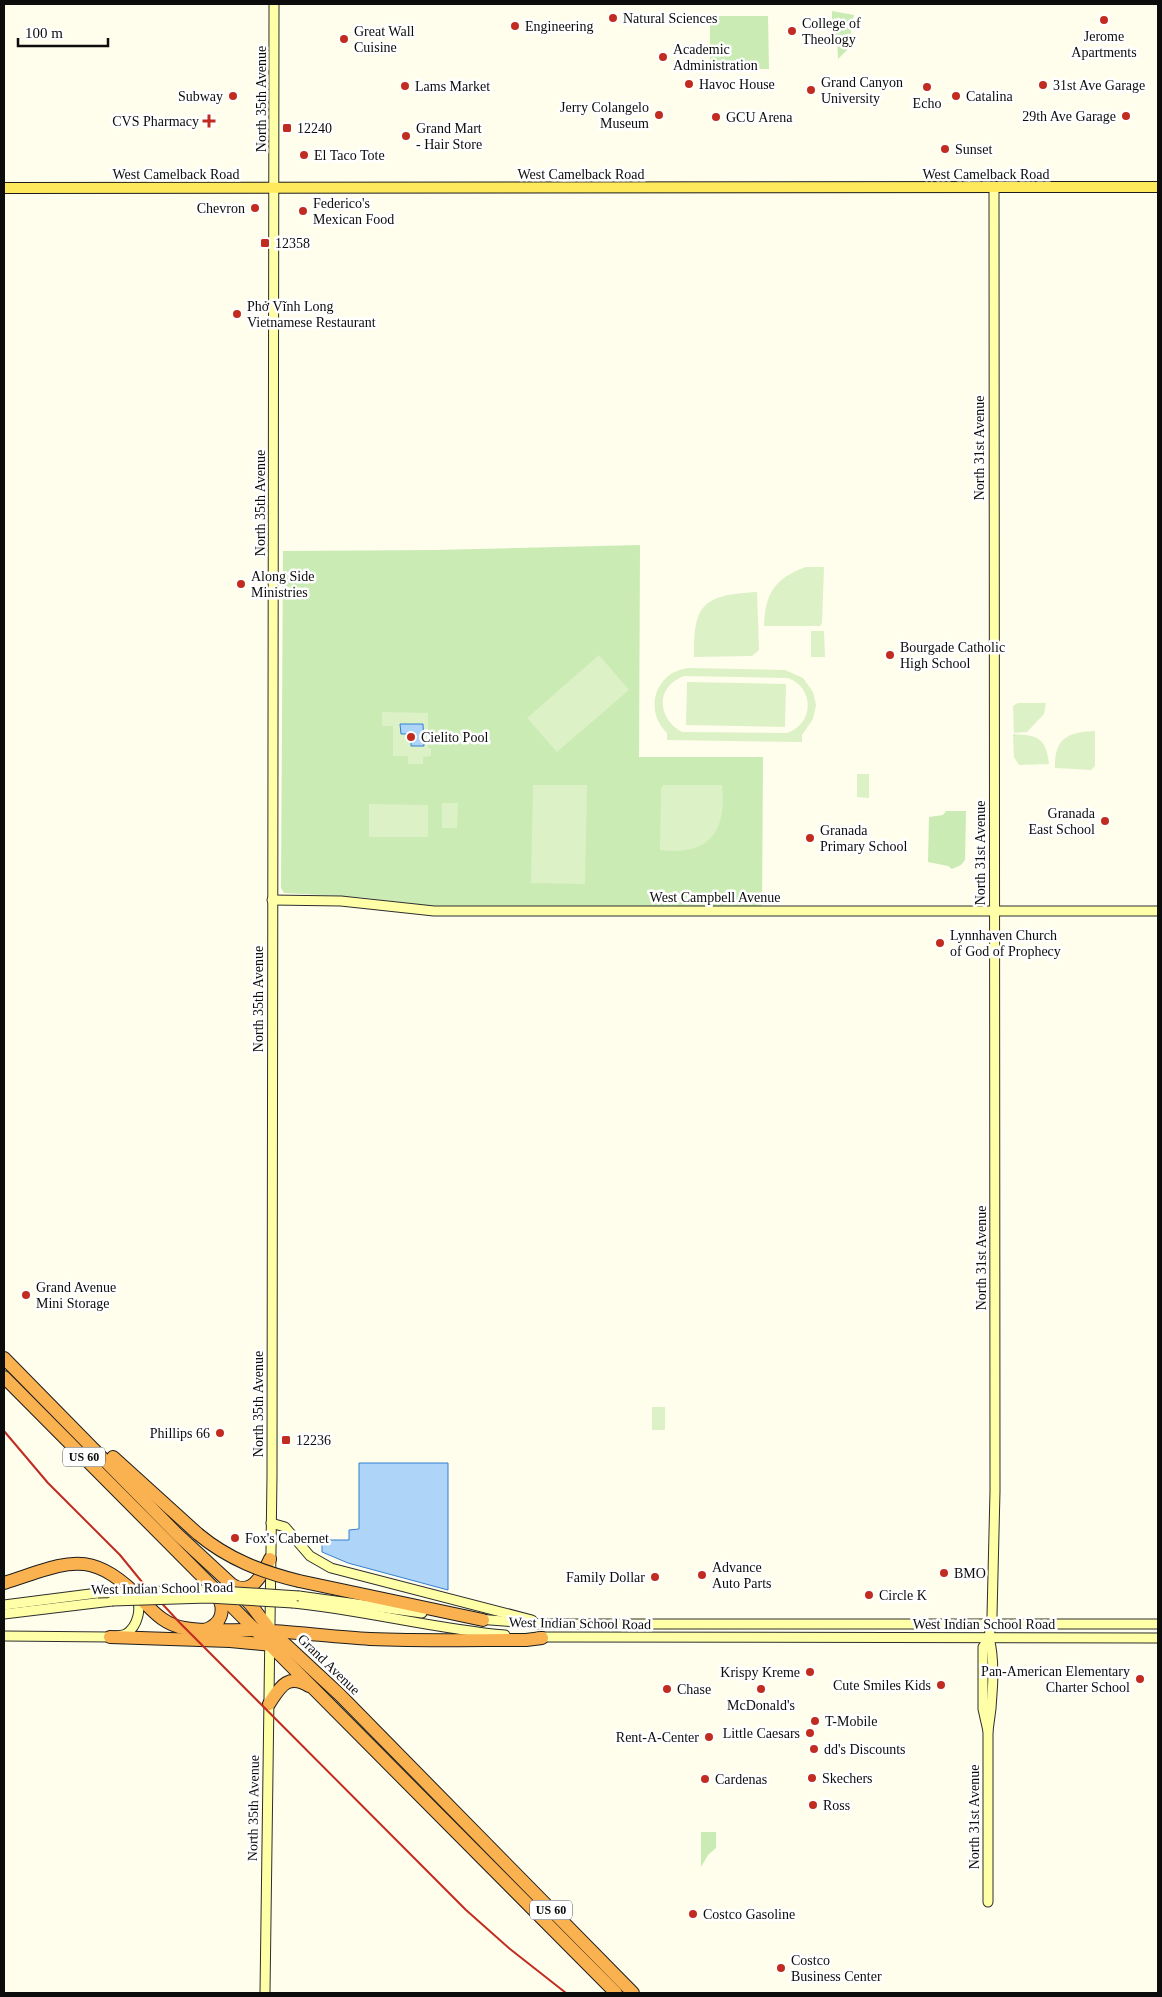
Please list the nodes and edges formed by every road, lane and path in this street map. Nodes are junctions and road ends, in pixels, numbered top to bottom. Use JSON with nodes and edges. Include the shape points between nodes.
{"nodes":[{"id":1,"x":274,"y":4,"type":"edge"},
{"id":2,"x":1158,"y":187,"type":"edge"},
{"id":3,"x":4,"y":188,"type":"edge"},
{"id":4,"x":275,"y":188,"type":"junction"},
{"id":5,"x":994,"y":188,"type":"junction"},
{"id":6,"x":272,"y":900,"type":"junction"},
{"id":7,"x":994,"y":911,"type":"junction"},
{"id":8,"x":1158,"y":911,"type":"edge"},
{"id":9,"x":4,"y":1358,"type":"edge"},
{"id":10,"x":4,"y":1377,"type":"edge"},
{"id":11,"x":46,"y":1400,"type":"junction"},
{"id":12,"x":31,"y":1404,"type":"junction"},
{"id":13,"x":75,"y":1430,"type":"junction"},
{"id":14,"x":271,"y":1523,"type":"junction"},
{"id":15,"x":159,"y":1524,"type":"junction"},
{"id":16,"x":270,"y":1559,"type":"junction"},
{"id":17,"x":4,"y":1583,"type":"edge"},
{"id":18,"x":230,"y":1583,"type":"junction"},
{"id":19,"x":212,"y":1586,"type":"junction"},
{"id":20,"x":135,"y":1593,"type":"junction"},
{"id":21,"x":4,"y":1605,"type":"edge"},
{"id":22,"x":4,"y":1614,"type":"edge"},
{"id":23,"x":483,"y":1620,"type":"junction"},
{"id":24,"x":542,"y":1624,"type":"junction"},
{"id":25,"x":991,"y":1624,"type":"junction"},
{"id":26,"x":1158,"y":1624,"type":"edge"},
{"id":27,"x":204,"y":1630,"type":"junction"},
{"id":28,"x":270,"y":1630,"type":"junction"},
{"id":29,"x":255,"y":1631,"type":"junction"},
{"id":30,"x":294,"y":1634,"type":"junction"},
{"id":31,"x":312,"y":1635,"type":"junction"},
{"id":32,"x":4,"y":1636,"type":"edge"},
{"id":33,"x":110,"y":1637,"type":"junction"},
{"id":34,"x":542,"y":1638,"type":"junction"},
{"id":35,"x":989,"y":1638,"type":"junction"},
{"id":36,"x":1158,"y":1638,"type":"edge"},
{"id":37,"x":282,"y":1641,"type":"junction"},
{"id":38,"x":270,"y":1646,"type":"junction"},
{"id":39,"x":308,"y":1665,"type":"junction"},
{"id":40,"x":315,"y":1691,"type":"junction"},
{"id":41,"x":268,"y":1704,"type":"junction"},
{"id":42,"x":453,"y":1820,"type":"junction"},
{"id":43,"x":988,"y":1902,"type":"dead end"},
{"id":44,"x":265,"y":1993,"type":"edge"},
{"id":45,"x":616,"y":1993,"type":"edge"},
{"id":46,"x":633,"y":1993,"type":"edge"}],
"edges":[{"from":1,"to":4,"type":"main road","name":"North 35th Avenue"},
{"from":2,"to":5,"type":"main road","name":"West Camelback Road"},
{"from":3,"to":4,"type":"main road","name":"West Camelback Road"},
{"from":4,"to":5,"type":"main road","name":"West Camelback Road"},
{"from":4,"to":6,"type":"main road","name":"North 35th Avenue"},
{"from":5,"to":7,"type":"main road","name":"North 31st Avenue"},
{"from":6,"to":7,"type":"main road","name":"West Campbell Avenue","via":[[340,900],[434,911]]},
{"from":6,"to":14,"type":"main road","name":"North 35th Avenue"},
{"from":7,"to":8,"type":"main road","name":"West Campbell Avenue"},
{"from":7,"to":25,"type":"main road","name":"North 31st Avenue","via":[[995,1481]]},
{"from":9,"to":11,"type":"highway","name":"Grand Avenue","number":"US 60"},
{"from":10,"to":12,"type":"highway","name":"Grand Avenue","number":"US 60"},
{"from":11,"to":12,"type":"highway"},
{"from":11,"to":13,"type":"highway","name":"Grand Avenue","number":"US 60"},
{"from":12,"to":15,"type":"highway","name":"Grand Avenue","number":"US 60"},
{"from":13,"to":15,"type":"highway","name":"Grand Avenue","number":"US 60"},
{"from":13,"to":23,"type":"highway","bridge":true,"via":[[104,1450],[198,1534],[220,1551],[252,1568]]},
{"from":14,"to":16,"type":"main road","name":"North 35th Avenue"},
{"from":14,"to":24,"type":"main road","via":[[285,1527],[310,1556],[331,1568]]},
{"from":15,"to":18,"type":"highway","name":"Grand Avenue","number":"US 60"},
{"from":15,"to":19,"type":"highway","name":"Grand Avenue","number":"US 60"},
{"from":16,"to":18,"type":"highway","via":[[260,1579],[252,1585],[243,1588]]},
{"from":16,"to":28,"type":"main road","name":"North 35th Avenue"},
{"from":17,"to":20,"type":"highway","via":[[54,1566],[78,1563],[110,1573]]},
{"from":18,"to":28,"type":"highway","name":"Grand Avenue","number":"US 60"},
{"from":19,"to":27,"type":"highway","via":[[222,1611],[218,1623]]},
{"from":19,"to":29,"type":"highway","name":"Grand Avenue","number":"US 60"},
{"from":20,"to":27,"type":"highway","via":[[165,1622]]},
{"from":20,"to":33,"type":"main road","via":[[139,1604],[135,1624],[124,1635]]},
{"from":21,"to":23,"type":"main road","name":"West Indian School Road","bridge":true,"via":[[98,1593],[205,1590],[299,1596]]},
{"from":22,"to":34,"type":"main road","name":"West Indian School Road","bridge":true,"via":[[112,1601],[208,1598],[327,1607],[478,1632]]},
{"from":23,"to":24,"type":"main road","name":"West Indian School Road"},
{"from":24,"to":25,"type":"main road","name":"West Indian School Road"},
{"from":25,"to":26,"type":"main road","name":"West Indian School Road"},
{"from":25,"to":35,"type":"main road","name":"North 31st Avenue"},
{"from":27,"to":29,"type":"highway"},
{"from":28,"to":29,"type":"highway"},
{"from":28,"to":30,"type":"highway"},
{"from":28,"to":37,"type":"highway","name":"Grand Avenue","number":"US 60"},
{"from":28,"to":38,"type":"main road","name":"North 35th Avenue"},
{"from":29,"to":38,"type":"highway","name":"Grand Avenue","number":"US 60"},
{"from":30,"to":31,"type":"highway"},
{"from":30,"to":37,"type":"highway"},
{"from":31,"to":34,"type":"highway","via":[[384,1639]]},
{"from":31,"to":39,"type":"highway","via":[[304,1640],[302,1648]]},
{"from":32,"to":33,"type":"main road"},
{"from":33,"to":38,"type":"highway","via":[[230,1641]]},
{"from":34,"to":35,"type":"main road","name":"West Indian School Road"},
{"from":35,"to":36,"type":"main road","name":"West Indian School Road"},
{"from":35,"to":43,"type":"main road","name":"North 31st Avenue","via":[[983,1648],[983,1709],[988,1731]]},
{"from":37,"to":38,"type":"highway"},
{"from":37,"to":39,"type":"highway","name":"Grand Avenue","number":"US 60"},
{"from":38,"to":40,"type":"highway","name":"Grand Avenue","number":"US 60"},
{"from":38,"to":41,"type":"main road","name":"North 35th Avenue"},
{"from":39,"to":42,"type":"highway","name":"Grand Avenue","number":"US 60"},
{"from":40,"to":41,"type":"highway","via":[[300,1681],[290,1682],[280,1688]]},
{"from":40,"to":42,"type":"highway","name":"Grand Avenue","number":"US 60"},
{"from":41,"to":44,"type":"main road","name":"North 35th Avenue"},
{"from":42,"to":45,"type":"highway","name":"Grand Avenue","number":"US 60"},
{"from":42,"to":46,"type":"highway","name":"Grand Avenue","number":"US 60"}]}
